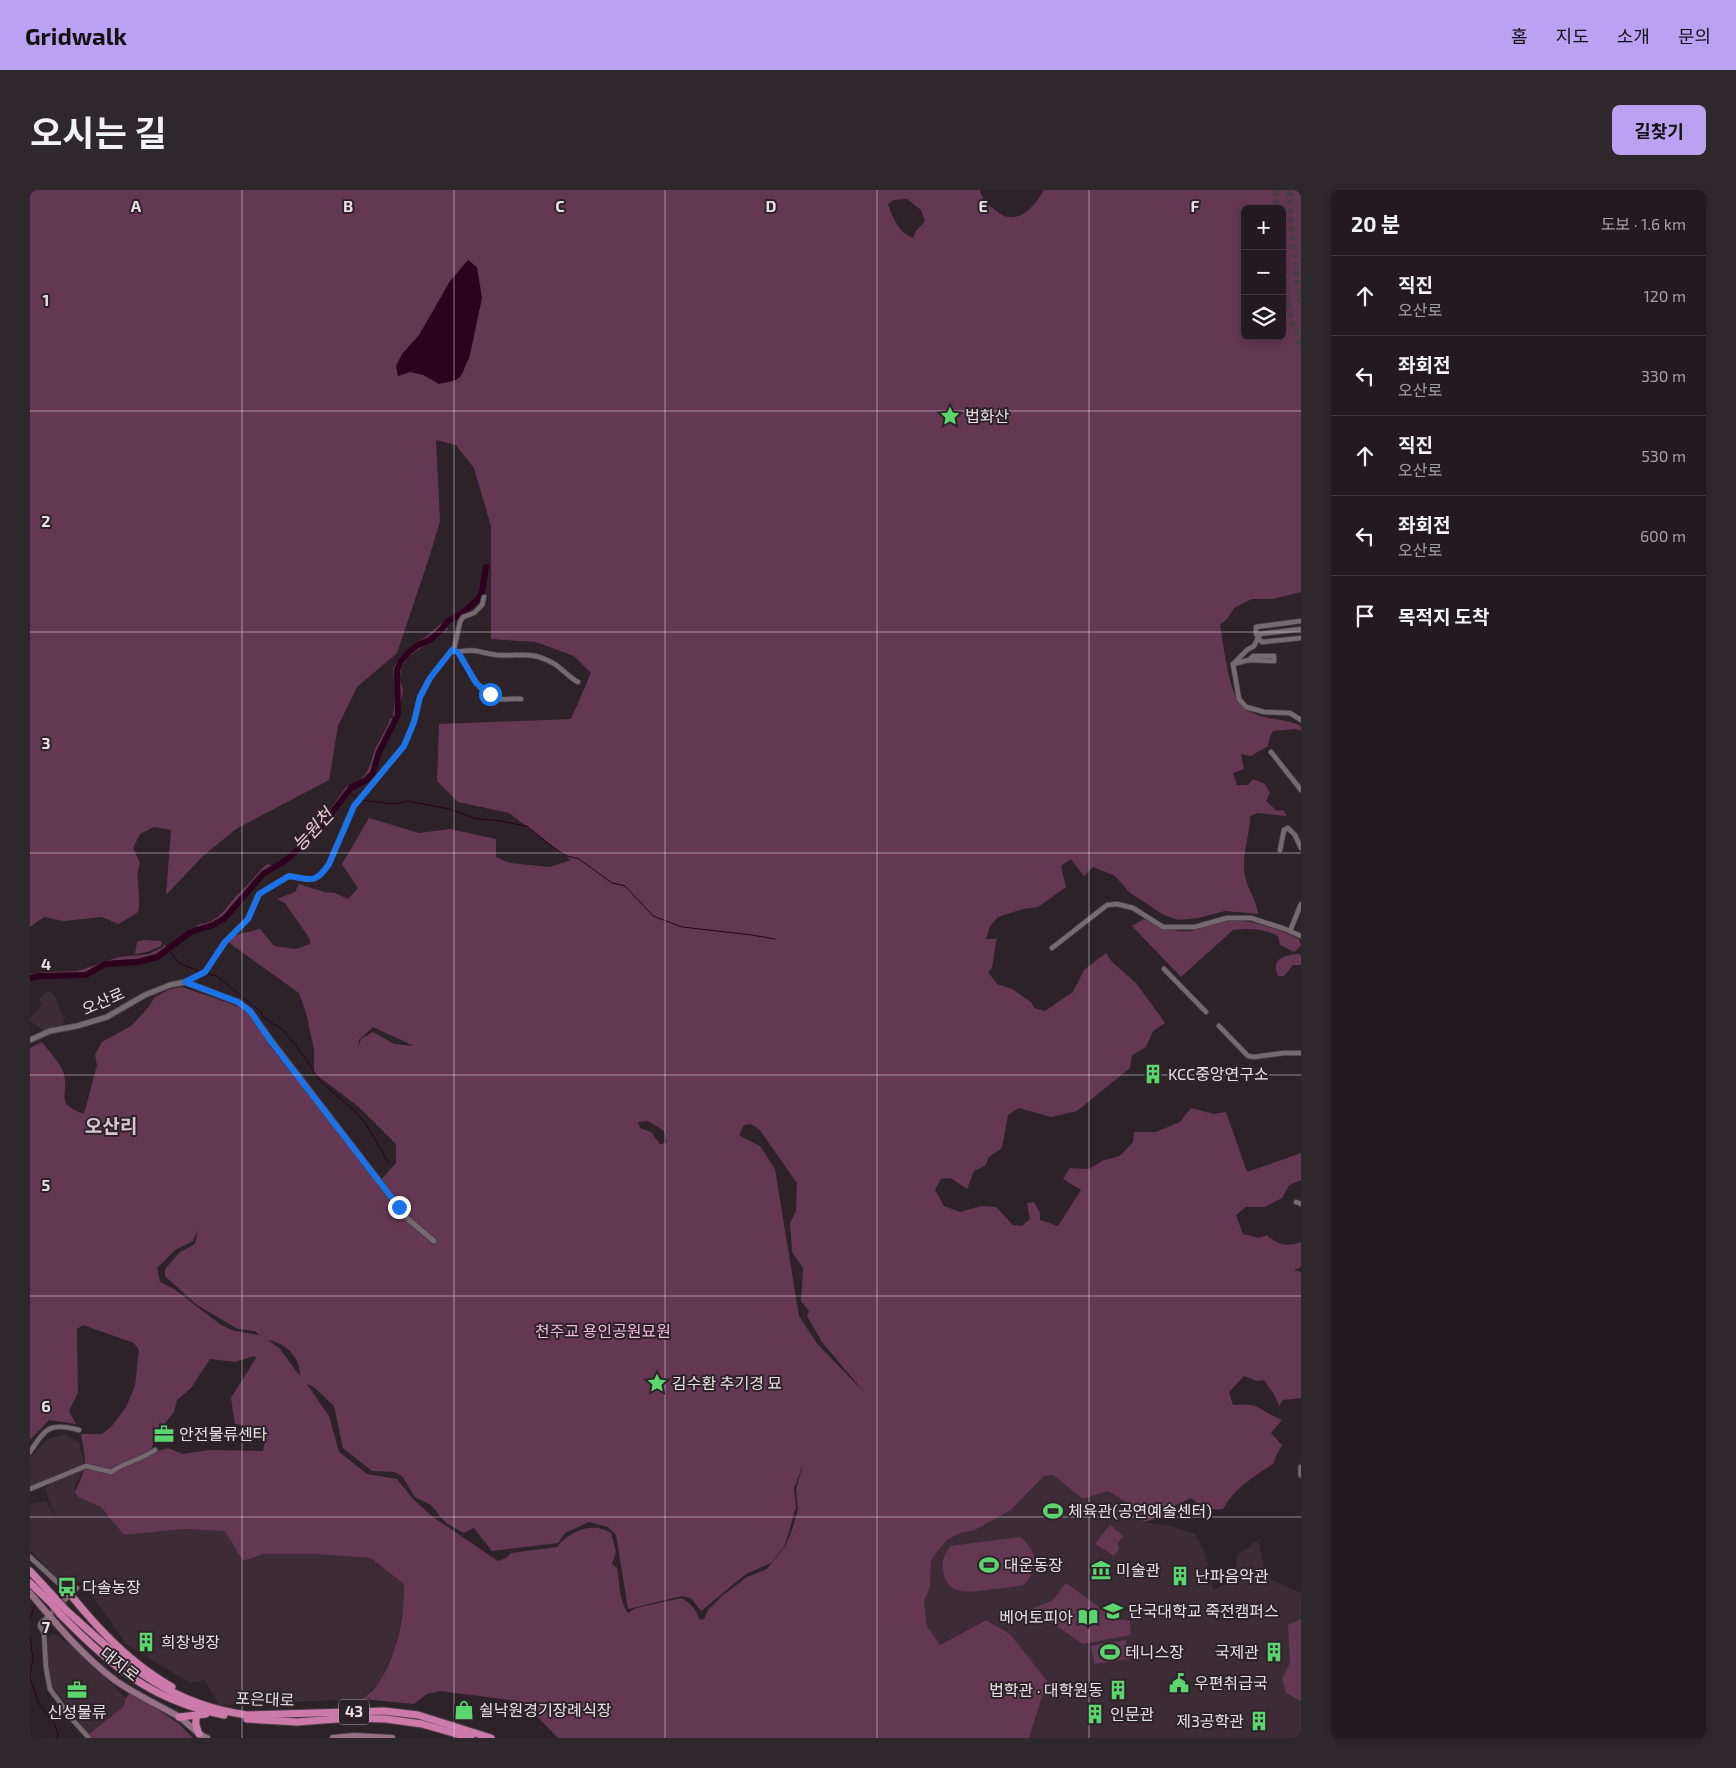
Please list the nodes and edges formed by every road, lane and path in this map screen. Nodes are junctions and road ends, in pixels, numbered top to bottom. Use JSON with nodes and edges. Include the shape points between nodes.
{"nodes":[{"id":1,"x":484,"y":597,"type":"dead end"},
{"id":2,"x":1301,"y":621,"type":"edge"},
{"id":3,"x":1301,"y":629,"type":"edge"},
{"id":4,"x":1258,"y":638,"type":"junction"},
{"id":5,"x":1301,"y":638,"type":"edge"},
{"id":6,"x":456,"y":650,"type":"junction"},
{"id":7,"x":1249,"y":660,"type":"junction"},
{"id":8,"x":1233,"y":664,"type":"junction"},
{"id":9,"x":578,"y":682,"type":"dead end"},
{"id":10,"x":521,"y":698,"type":"dead end"},
{"id":11,"x":1301,"y":720,"type":"edge"},
{"id":12,"x":1271,"y":752,"type":"dead end"},
{"id":13,"x":1301,"y":790,"type":"edge"},
{"id":14,"x":1301,"y":848,"type":"edge"},
{"id":15,"x":1280,"y":850,"type":"dead end"},
{"id":16,"x":1301,"y":904,"type":"edge"},
{"id":17,"x":1290,"y":931,"type":"junction"},
{"id":18,"x":1301,"y":936,"type":"edge"},
{"id":19,"x":1052,"y":948,"type":"dead end"},
{"id":20,"x":1164,"y":969,"type":"dead end"},
{"id":21,"x":185,"y":982,"type":"junction"},
{"id":22,"x":1206,"y":1012,"type":"dead end"},
{"id":23,"x":1219,"y":1026,"type":"dead end"},
{"id":24,"x":30,"y":1040,"type":"edge"},
{"id":25,"x":1301,"y":1054,"type":"edge"},
{"id":26,"x":434,"y":1241,"type":"dead end"},
{"id":27,"x":79,"y":1430,"type":"dead end"},
{"id":28,"x":154,"y":1450,"type":"dead end"},
{"id":29,"x":30,"y":1452,"type":"edge"},
{"id":30,"x":1301,"y":1467,"type":"edge"},
{"id":31,"x":1301,"y":1475,"type":"edge"},
{"id":32,"x":30,"y":1489,"type":"edge"},
{"id":33,"x":30,"y":1558,"type":"edge"},
{"id":34,"x":30,"y":1571,"type":"edge"},
{"id":35,"x":30,"y":1583,"type":"edge"},
{"id":36,"x":77,"y":1588,"type":"dead end"},
{"id":37,"x":30,"y":1593,"type":"edge"},
{"id":38,"x":70,"y":1594,"type":"junction"},
{"id":39,"x":53,"y":1601,"type":"junction"},
{"id":40,"x":49,"y":1615,"type":"junction"},
{"id":41,"x":215,"y":1710,"type":"junction"},
{"id":42,"x":198,"y":1714,"type":"junction"},
{"id":43,"x":179,"y":1717,"type":"junction"},
{"id":44,"x":199,"y":1734,"type":"junction"},
{"id":45,"x":89,"y":1738,"type":"edge"},
{"id":46,"x":207,"y":1738,"type":"edge"},
{"id":47,"x":333,"y":1738,"type":"edge"},
{"id":48,"x":392,"y":1738,"type":"edge"},
{"id":49,"x":471,"y":1738,"type":"edge"},
{"id":50,"x":491,"y":1738,"type":"edge"}],
"edges":[{"from":1,"to":6,"type":"street","via":[[482,605],[460,622]]},
{"from":2,"to":4,"type":"street","via":[[1256,627]]},
{"from":3,"to":4,"type":"street","via":[[1260,634]]},
{"from":4,"to":5,"type":"street","via":[[1262,642]]},
{"from":4,"to":8,"type":"street","via":[[1254,646]]},
{"from":6,"to":9,"type":"street","via":[[471,649],[496,655],[534,654],[556,664]]},
{"from":6,"to":10,"type":"street","via":[[476,683],[490,694],[501,699]]},
{"from":6,"to":21,"type":"street","name":"오산로","via":[[430,678],[420,697],[404,746],[354,806],[324,871],[311,880],[289,876],[259,894],[248,919],[225,942],[203,973]]},
{"from":7,"to":7,"type":"street","via":[[1274,660],[1274,656],[1253,656]]},
{"from":7,"to":8,"type":"street"},
{"from":8,"to":11,"type":"street","via":[[1239,699],[1246,707],[1264,712],[1290,713]]},
{"from":12,"to":13,"type":"street"},
{"from":14,"to":15,"type":"street","via":[[1288,828],[1282,834]]},
{"from":16,"to":17,"type":"street"},
{"from":17,"to":18,"type":"street"},
{"from":17,"to":19,"type":"street","via":[[1251,918],[1227,918],[1195,927],[1163,927],[1133,908],[1118,904],[1107,905]]},
{"from":20,"to":22,"type":"street"},
{"from":21,"to":24,"type":"street","name":"오산로","via":[[145,994],[107,1017],[50,1031]]},
{"from":21,"to":26,"type":"street","via":[[238,1002],[250,1011],[409,1220]]},
{"from":23,"to":25,"type":"street","via":[[1248,1056]]},
{"from":27,"to":29,"type":"street","via":[[61,1425],[44,1431]]},
{"from":28,"to":32,"type":"street","via":[[111,1472],[86,1466]]},
{"from":30,"to":31,"type":"street"},
{"from":33,"to":38,"type":"street"},
{"from":34,"to":39,"type":"highway","number":"43"},
{"from":35,"to":39,"type":"highway","number":"43"},
{"from":36,"to":38,"type":"street"},
{"from":37,"to":40,"type":"main road","name":"대지로"},
{"from":38,"to":40,"type":"street"},
{"from":38,"to":41,"type":"highway","via":[[103,1633],[129,1657],[169,1686]]},
{"from":39,"to":41,"type":"highway","name":"포은대로","number":"43","bridge":true,"via":[[91,1645],[133,1678],[190,1707]]},
{"from":40,"to":43,"type":"main road","name":"대지로","via":[[70,1640],[116,1680]]},
{"from":40,"to":45,"type":"street","via":[[40,1626],[44,1633],[50,1689]]},
{"from":41,"to":42,"type":"highway"},
{"from":41,"to":49,"type":"highway","name":"포은대로","number":"43","via":[[270,1721],[386,1719],[422,1724]]},
{"from":41,"to":50,"type":"highway","name":"포은대로","number":"43","via":[[247,1715],[384,1711],[418,1715]]},
{"from":42,"to":43,"type":"highway"},
{"from":42,"to":44,"type":"highway","via":[[195,1725]]},
{"from":43,"to":44,"type":"main road","name":"대지로"},
{"from":44,"to":46,"type":"main road","name":"대지로"},
{"from":47,"to":48,"type":"main road"}]}
